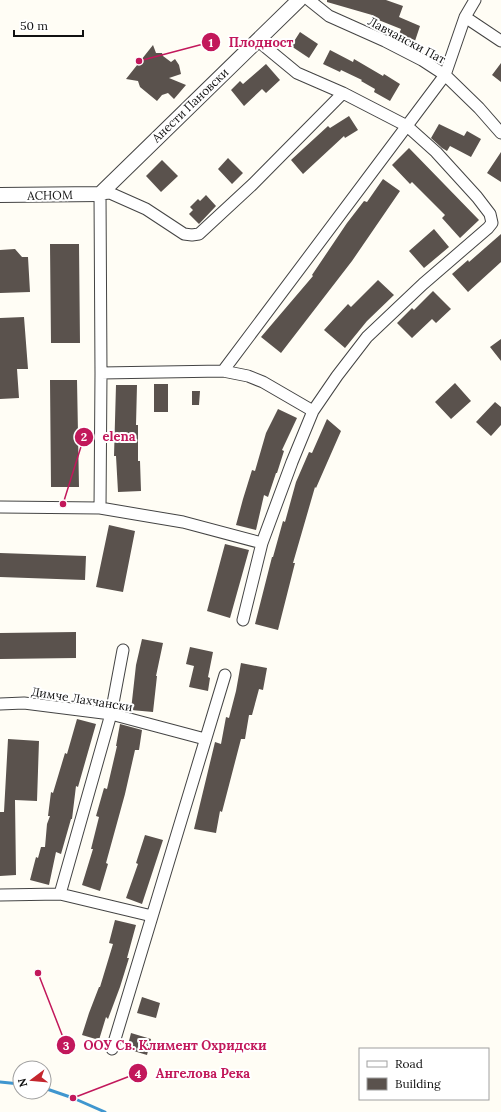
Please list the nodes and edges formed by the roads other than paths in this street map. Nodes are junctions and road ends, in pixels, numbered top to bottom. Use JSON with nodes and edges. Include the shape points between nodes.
{"nodes":[{"id":1,"x":299,"y":0,"type":"edge"},
{"id":2,"x":309,"y":0,"type":"edge"},
{"id":3,"x":475,"y":0,"type":"edge"},
{"id":4,"x":465,"y":16,"type":"junction"},
{"id":5,"x":257,"y":40,"type":"junction"},
{"id":6,"x":501,"y":41,"type":"edge"},
{"id":7,"x":445,"y":75,"type":"junction"},
{"id":8,"x":343,"y":93,"type":"junction"},
{"id":9,"x":407,"y":126,"type":"junction"},
{"id":10,"x":501,"y":133,"type":"edge"},
{"id":11,"x":100,"y":194,"type":"junction"},
{"id":12,"x":0,"y":195,"type":"edge"},
{"id":13,"x":223,"y":371,"type":"junction"},
{"id":14,"x":101,"y":373,"type":"junction"},
{"id":15,"x":313,"y":412,"type":"junction"},
{"id":16,"x":0,"y":507,"type":"edge"},
{"id":17,"x":100,"y":508,"type":"junction"},
{"id":18,"x":262,"y":543,"type":"junction"},
{"id":19,"x":243,"y":620,"type":"dead end"},
{"id":20,"x":124,"y":650,"type":"dead end"},
{"id":21,"x":225,"y":675,"type":"dead end"},
{"id":22,"x":0,"y":704,"type":"edge"},
{"id":23,"x":111,"y":714,"type":"junction"},
{"id":24,"x":205,"y":738,"type":"junction"},
{"id":25,"x":60,"y":894,"type":"junction"},
{"id":26,"x":0,"y":895,"type":"edge"},
{"id":27,"x":152,"y":916,"type":"junction"},
{"id":28,"x":112,"y":1049,"type":"dead end"}],
"edges":[{"from":1,"to":5,"type":"street","name":"Анести Пановски"},
{"from":2,"to":7,"type":"street","name":"Лавчански Пат","via":[[328,16],[385,40]]},
{"from":3,"to":4,"type":"street"},
{"from":4,"to":6,"type":"street"},
{"from":4,"to":7,"type":"street"},
{"from":5,"to":8,"type":"street","via":[[297,73]]},
{"from":5,"to":11,"type":"street","name":"Анести Пановски"},
{"from":7,"to":9,"type":"street"},
{"from":7,"to":10,"type":"street","name":"Лавчански Пат"},
{"from":8,"to":9,"type":"street"},
{"from":8,"to":11,"type":"street","via":[[253,184],[199,234],[184,234],[146,209],[110,193]]},
{"from":9,"to":13,"type":"street"},
{"from":9,"to":15,"type":"street","via":[[436,152],[477,197],[490,214],[492,223],[367,337]]},
{"from":11,"to":12,"type":"street","name":"АСНОМ"},
{"from":11,"to":14,"type":"street"},
{"from":13,"to":14,"type":"street"},
{"from":13,"to":15,"type":"street","via":[[263,382]]},
{"from":14,"to":17,"type":"street"},
{"from":15,"to":18,"type":"street"},
{"from":16,"to":17,"type":"street"},
{"from":17,"to":18,"type":"street","via":[[182,522]]},
{"from":18,"to":19,"type":"street"},
{"from":20,"to":23,"type":"street"},
{"from":21,"to":24,"type":"street"},
{"from":22,"to":23,"type":"street","name":"Димче Лахчански","via":[[24,703]]},
{"from":23,"to":24,"type":"street","name":"Димче Лахчански"},
{"from":23,"to":25,"type":"street"},
{"from":24,"to":27,"type":"street"},
{"from":25,"to":26,"type":"street"},
{"from":25,"to":27,"type":"street"},
{"from":27,"to":28,"type":"street"}]}
